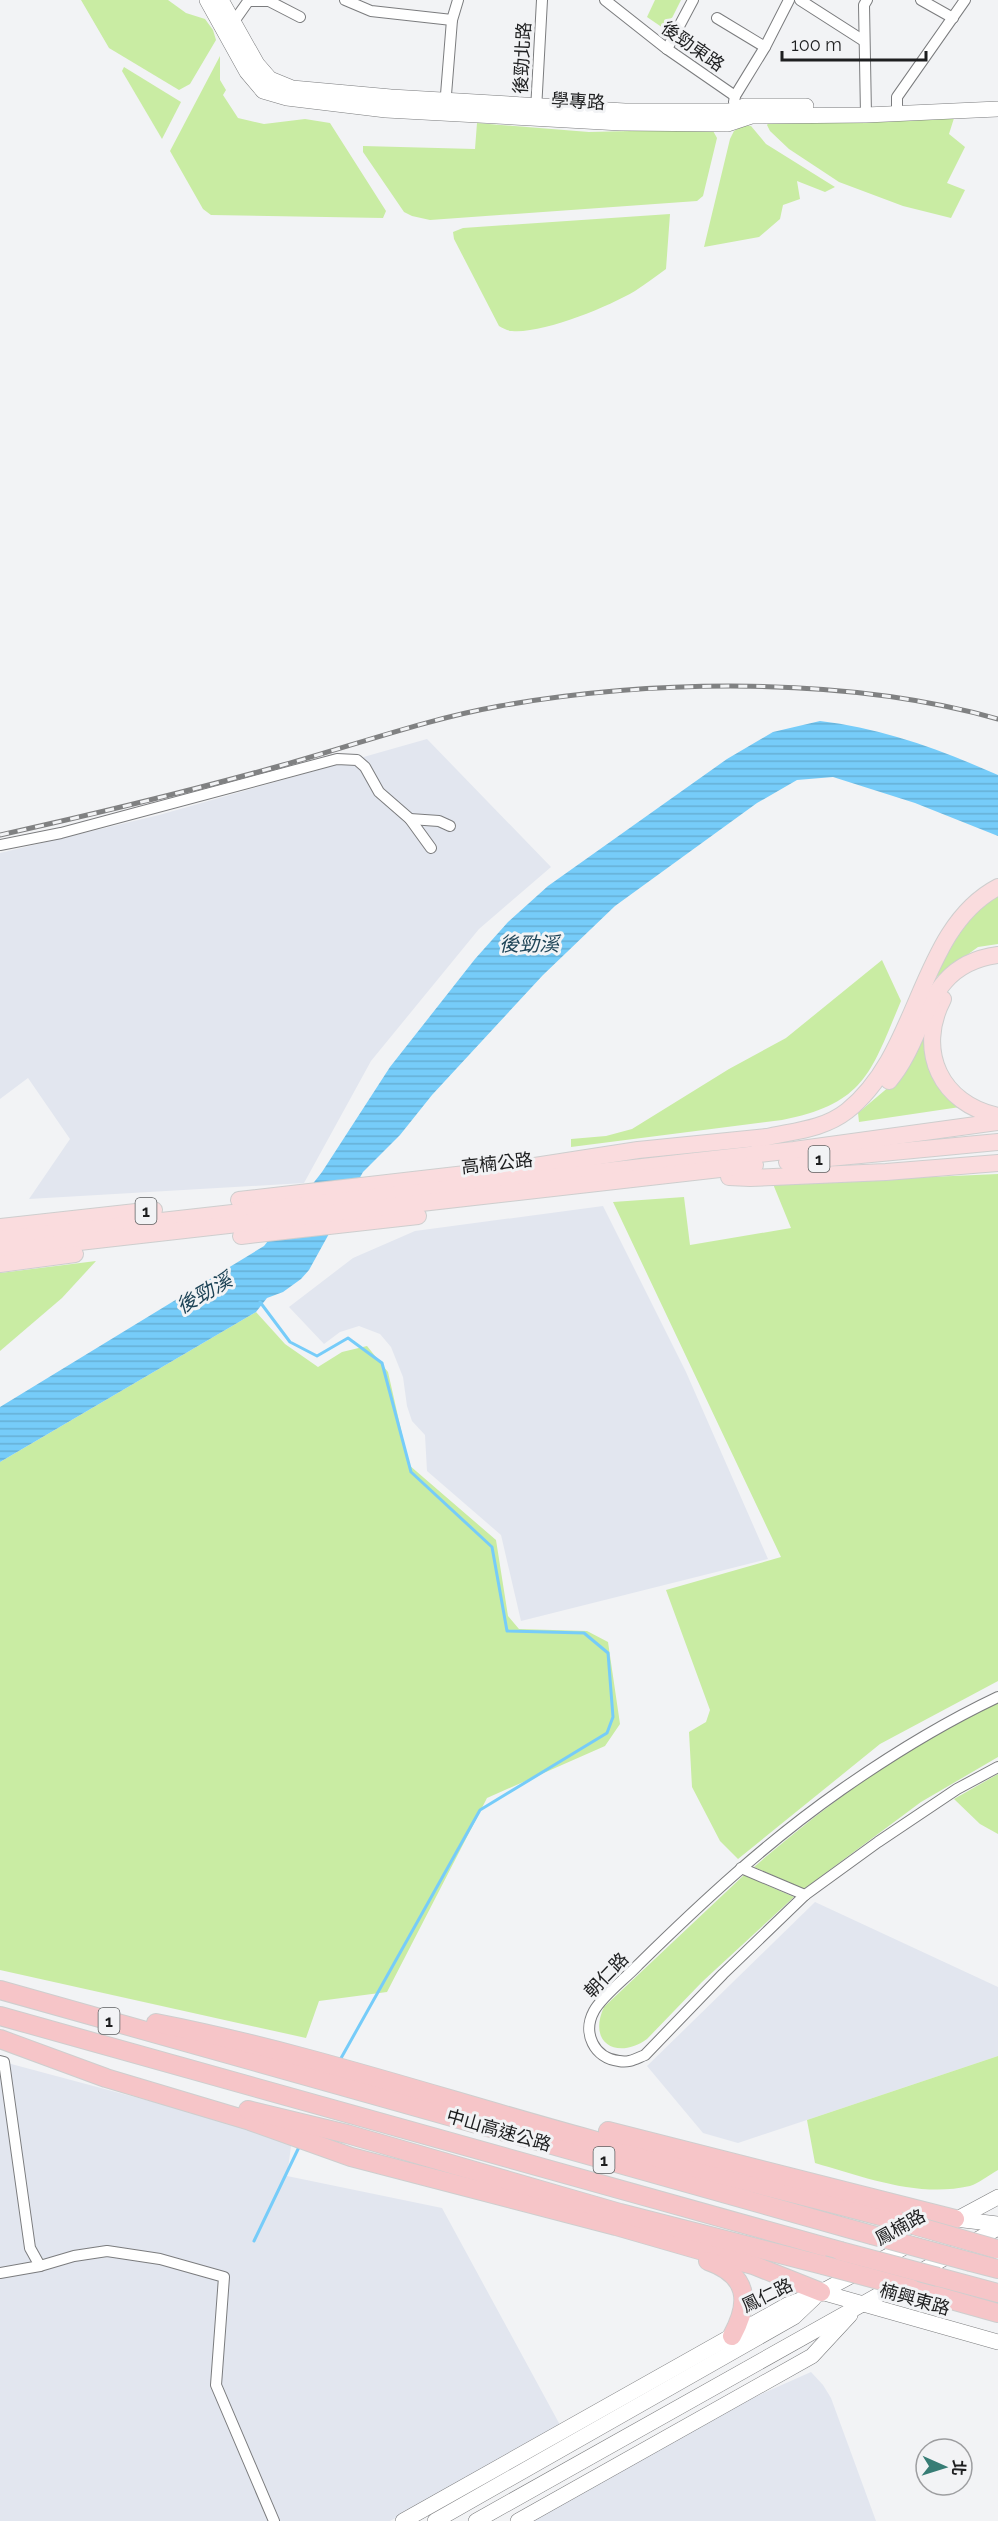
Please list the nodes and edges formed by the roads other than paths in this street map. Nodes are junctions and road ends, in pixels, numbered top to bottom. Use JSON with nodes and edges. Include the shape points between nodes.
{"nodes":[{"id":1,"x":207,"y":0,"type":"edge"},
{"id":2,"x":221,"y":0,"type":"edge"},
{"id":3,"x":249,"y":0,"type":"edge"},
{"id":4,"x":345,"y":0,"type":"edge"},
{"id":5,"x":458,"y":0,"type":"edge"},
{"id":6,"x":542,"y":0,"type":"edge"},
{"id":7,"x":605,"y":0,"type":"edge"},
{"id":8,"x":693,"y":0,"type":"edge"},
{"id":9,"x":789,"y":0,"type":"edge"},
{"id":10,"x":800,"y":0,"type":"edge"},
{"id":11,"x":867,"y":0,"type":"edge"},
{"id":12,"x":921,"y":0,"type":"edge"},
{"id":13,"x":965,"y":0,"type":"edge"},
{"id":14,"x":300,"y":18,"type":"dead end"},
{"id":15,"x":717,"y":18,"type":"dead end"},
{"id":16,"x":952,"y":18,"type":"junction"},
{"id":17,"x":452,"y":20,"type":"junction"},
{"id":18,"x":229,"y":28,"type":"junction"},
{"id":19,"x":864,"y":41,"type":"junction"},
{"id":20,"x":765,"y":47,"type":"junction"},
{"id":21,"x":667,"y":50,"type":"junction"},
{"id":22,"x":998,"y":99,"type":"edge"},
{"id":23,"x":734,"y":103,"type":"junction"},
{"id":24,"x":445,"y":106,"type":"junction"},
{"id":25,"x":897,"y":109,"type":"junction"},
{"id":26,"x":865,"y":110,"type":"junction"},
{"id":27,"x":998,"y":110,"type":"edge"},
{"id":28,"x":536,"y":111,"type":"junction"},
{"id":29,"x":410,"y":819,"type":"junction"},
{"id":30,"x":450,"y":826,"type":"dead end"},
{"id":31,"x":0,"y":845,"type":"edge"},
{"id":32,"x":431,"y":848,"type":"dead end"},
{"id":33,"x":998,"y":887,"type":"edge"},
{"id":34,"x":998,"y":955,"type":"edge"},
{"id":35,"x":998,"y":966,"type":"edge"},
{"id":36,"x":846,"y":1111,"type":"junction"},
{"id":37,"x":998,"y":1116,"type":"edge"},
{"id":38,"x":998,"y":1122,"type":"edge"},
{"id":39,"x":998,"y":1142,"type":"edge"},
{"id":40,"x":767,"y":1145,"type":"junction"},
{"id":41,"x":998,"y":1163,"type":"edge"},
{"id":42,"x":681,"y":1166,"type":"junction"},
{"id":43,"x":750,"y":1172,"type":"junction"},
{"id":44,"x":371,"y":1204,"type":"junction"},
{"id":45,"x":274,"y":1221,"type":"junction"},
{"id":46,"x":0,"y":1227,"type":"edge"},
{"id":47,"x":0,"y":1239,"type":"edge"},
{"id":48,"x":0,"y":1251,"type":"edge"},
{"id":49,"x":0,"y":1264,"type":"edge"},
{"id":50,"x":998,"y":1697,"type":"edge"},
{"id":51,"x":998,"y":1767,"type":"edge"},
{"id":52,"x":741,"y":1868,"type":"junction"},
{"id":53,"x":805,"y":1895,"type":"junction"},
{"id":54,"x":0,"y":1990,"type":"edge"},
{"id":55,"x":0,"y":2016,"type":"edge"},
{"id":56,"x":0,"y":2039,"type":"edge"},
{"id":57,"x":0,"y":2061,"type":"edge"},
{"id":58,"x":333,"y":2075,"type":"junction"},
{"id":59,"x":418,"y":2090,"type":"junction"},
{"id":60,"x":4,"y":2097,"type":"edge"},
{"id":61,"x":307,"y":2132,"type":"junction"},
{"id":62,"x":998,"y":2197,"type":"edge"},
{"id":63,"x":955,"y":2219,"type":"junction"},
{"id":64,"x":616,"y":2226,"type":"junction"},
{"id":65,"x":998,"y":2226,"type":"edge"},
{"id":66,"x":998,"y":2249,"type":"edge"},
{"id":67,"x":40,"y":2266,"type":"junction"},
{"id":68,"x":998,"y":2269,"type":"edge"},
{"id":69,"x":0,"y":2273,"type":"edge"},
{"id":70,"x":821,"y":2292,"type":"junction"},
{"id":71,"x":998,"y":2293,"type":"edge"},
{"id":72,"x":861,"y":2304,"type":"junction"},
{"id":73,"x":998,"y":2313,"type":"edge"},
{"id":74,"x":732,"y":2336,"type":"junction"},
{"id":75,"x":998,"y":2342,"type":"edge"},
{"id":76,"x":274,"y":2521,"type":"edge"},
{"id":77,"x":403,"y":2521,"type":"edge"},
{"id":78,"x":435,"y":2521,"type":"edge"},
{"id":79,"x":476,"y":2521,"type":"edge"},
{"id":80,"x":518,"y":2521,"type":"edge"}],
"edges":[{"from":1,"to":18,"type":"main road","name":"學專路"},
{"from":2,"to":18,"type":"main road","name":"學專路"},
{"from":3,"to":14,"type":"street","via":[[269,1]]},
{"from":3,"to":18,"type":"street"},
{"from":4,"to":17,"type":"street","via":[[371,11]]},
{"from":5,"to":17,"type":"street"},
{"from":6,"to":28,"type":"street","name":"後勁北路"},
{"from":7,"to":21,"type":"street","name":"後勁東路"},
{"from":8,"to":21,"type":"street"},
{"from":9,"to":20,"type":"street"},
{"from":10,"to":19,"type":"street"},
{"from":11,"to":19,"type":"street"},
{"from":12,"to":16,"type":"street"},
{"from":13,"to":16,"type":"street"},
{"from":15,"to":20,"type":"street"},
{"from":16,"to":25,"type":"street","via":[[897,97]]},
{"from":17,"to":24,"type":"street"},
{"from":18,"to":24,"type":"main road","name":"學專路","via":[[270,79],[292,88]]},
{"from":19,"to":26,"type":"street"},
{"from":20,"to":23,"type":"street"},
{"from":21,"to":23,"type":"street","name":"後勁東路"},
{"from":22,"to":25,"type":"main road","name":"學專路"},
{"from":23,"to":26,"type":"main road","name":"學專路"},
{"from":23,"to":28,"type":"main road","name":"學專路","via":[[625,111]]},
{"from":24,"to":28,"type":"main road","name":"學專路"},
{"from":25,"to":26,"type":"main road","name":"學專路"},
{"from":25,"to":27,"type":"main road","name":"學專路"},
{"from":26,"to":28,"type":"main road","name":"學專路","via":[[752,116],[728,123],[621,123]]},
{"from":29,"to":30,"type":"street","via":[[440,821]]},
{"from":29,"to":31,"type":"street","via":[[379,792],[365,767],[348,758],[61,833]]},
{"from":29,"to":32,"type":"street"},
{"from":33,"to":36,"type":"main road","via":[[974,904],[952,929],[891,1059],[871,1087]]},
{"from":34,"to":36,"type":"main road","via":[[969,962],[941,985],[893,1076],[875,1095]]},
{"from":35,"to":37,"type":"main road","via":[[972,972],[954,985],[939,1005],[933,1029],[934,1058],[942,1080],[969,1106]]},
{"from":36,"to":40,"type":"main road"},
{"from":38,"to":40,"type":"main road","name":"高楠公路","number":"1"},
{"from":39,"to":43,"type":"main road","name":"高楠公路","number":"1"},
{"from":40,"to":42,"type":"main road","name":"高楠公路","number":"1"},
{"from":40,"to":42,"type":"main road","via":[[724,1149]]},
{"from":41,"to":43,"type":"main road","via":[[886,1172]]},
{"from":42,"to":43,"type":"main road","name":"高楠公路","number":"1"},
{"from":42,"to":43,"type":"main road","via":[[715,1176]]},
{"from":42,"to":44,"type":"main road","name":"高楠公路","number":"1"},
{"from":42,"to":44,"type":"main road","name":"高楠公路","number":"1","via":[[545,1165]]},
{"from":44,"to":45,"type":"main road","name":"高楠公路","number":"1"},
{"from":44,"to":45,"type":"main road","name":"高楠公路","number":"1"},
{"from":44,"to":46,"type":"main road","name":"高楠公路","number":"1","via":[[292,1193]]},
{"from":45,"to":47,"type":"main road","name":"高楠公路","number":"1"},
{"from":45,"to":48,"type":"main road","name":"高楠公路","number":"1"},
{"from":45,"to":49,"type":"main road","name":"高楠公路","number":"1","via":[[124,1248]]},
{"from":50,"to":52,"type":"street","name":"朝仁路","via":[[918,1739],[842,1789]]},
{"from":51,"to":53,"type":"street","name":"朝仁路","via":[[957,1789]]},
{"from":52,"to":53,"type":"street"},
{"from":52,"to":53,"type":"street","name":"朝仁路","via":[[595,2009],[588,2025],[598,2052],[611,2060],[628,2063],[645,2055]]},
{"from":54,"to":58,"type":"highway","via":[[211,2034]]},
{"from":55,"to":71,"type":"highway","name":"中山高速公路","number":"1","bridge":true},
{"from":56,"to":61,"type":"highway","via":[[106,2078]]},
{"from":57,"to":60,"type":"street","via":[[4,2062]]},
{"from":58,"to":59,"type":"highway"},
{"from":58,"to":68,"type":"highway","name":"中山高速公路","number":"1","bridge":true},
{"from":59,"to":63,"type":"highway","via":[[574,2123]]},
{"from":59,"to":66,"type":"highway","bridge":true},
{"from":60,"to":67,"type":"street","via":[[28,2239]]},
{"from":61,"to":64,"type":"highway","via":[[387,2168]]},
{"from":61,"to":73,"type":"highway","bridge":true},
{"from":62,"to":63,"type":"main road","name":"鳳楠路"},
{"from":63,"to":65,"type":"main road"},
{"from":63,"to":70,"type":"main road","name":"鳳楠路"},
{"from":64,"to":70,"type":"highway","via":[[753,2265]]},
{"from":64,"to":74,"type":"highway","via":[[727,2269],[742,2290],[744,2308]]},
{"from":65,"to":72,"type":"main road"},
{"from":67,"to":69,"type":"street"},
{"from":67,"to":76,"type":"street","via":[[107,2251],[160,2259],[224,2277],[216,2385]]},
{"from":70,"to":72,"type":"main road","name":"楠興東路"},
{"from":70,"to":74,"type":"main road","name":"鳳仁路","via":[[787,2305]]},
{"from":70,"to":78,"type":"main road","name":"鳳仁路","via":[[794,2317]]},
{"from":72,"to":75,"type":"main road","name":"楠興東路"},
{"from":72,"to":79,"type":"main road"},
{"from":72,"to":80,"type":"main road","via":[[812,2356]]},
{"from":74,"to":77,"type":"main road","name":"鳳仁路"}]}
